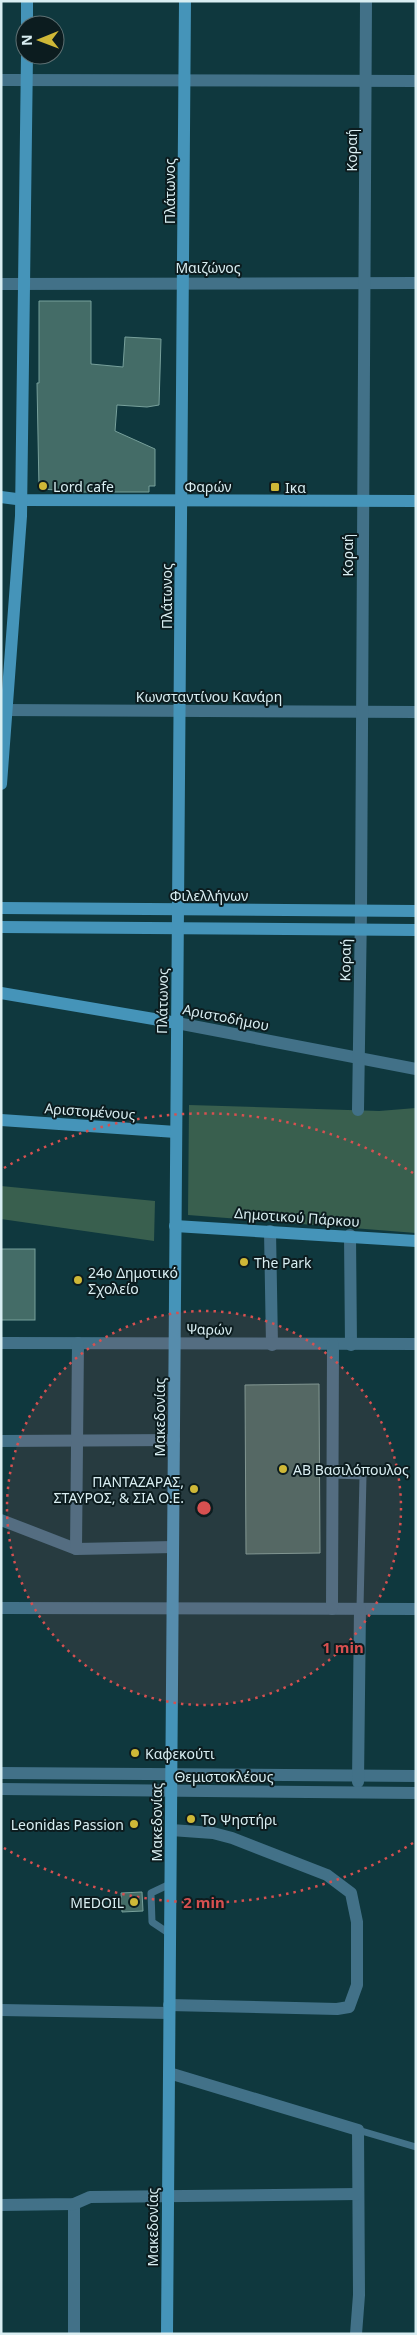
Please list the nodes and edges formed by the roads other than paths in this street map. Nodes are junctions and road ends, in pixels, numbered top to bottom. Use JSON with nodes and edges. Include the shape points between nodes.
{"nodes":[{"id":1,"x":27,"y":1,"type":"edge"},
{"id":2,"x":186,"y":1,"type":"edge"},
{"id":3,"x":366,"y":1,"type":"edge"},
{"id":4,"x":27,"y":15,"type":"edge"},
{"id":5,"x":27,"y":65,"type":"edge"},
{"id":6,"x":1,"y":80,"type":"edge"},
{"id":7,"x":27,"y":80,"type":"junction"},
{"id":8,"x":185,"y":80,"type":"junction"},
{"id":9,"x":366,"y":80,"type":"junction"},
{"id":10,"x":416,"y":80,"type":"edge"},
{"id":11,"x":183,"y":282,"type":"junction"},
{"id":12,"x":365,"y":282,"type":"junction"},
{"id":13,"x":416,"y":283,"type":"edge"},
{"id":14,"x":1,"y":284,"type":"edge"},
{"id":15,"x":25,"y":284,"type":"junction"},
{"id":16,"x":1,"y":497,"type":"edge"},
{"id":17,"x":21,"y":500,"type":"junction"},
{"id":18,"x":182,"y":500,"type":"junction"},
{"id":19,"x":363,"y":501,"type":"junction"},
{"id":20,"x":416,"y":501,"type":"edge"},
{"id":21,"x":4,"y":710,"type":"edge"},
{"id":22,"x":180,"y":711,"type":"junction"},
{"id":23,"x":361,"y":712,"type":"junction"},
{"id":24,"x":416,"y":712,"type":"edge"},
{"id":25,"x":1,"y":784,"type":"edge"},
{"id":26,"x":1,"y":908,"type":"edge"},
{"id":27,"x":178,"y":910,"type":"junction"},
{"id":28,"x":361,"y":911,"type":"junction"},
{"id":29,"x":416,"y":911,"type":"edge"},
{"id":30,"x":1,"y":927,"type":"edge"},
{"id":31,"x":178,"y":928,"type":"junction"},
{"id":32,"x":361,"y":930,"type":"junction"},
{"id":33,"x":416,"y":930,"type":"edge"},
{"id":34,"x":1,"y":993,"type":"edge"},
{"id":35,"x":177,"y":1022,"type":"junction"},
{"id":36,"x":358,"y":1058,"type":"junction"},
{"id":37,"x":416,"y":1069,"type":"edge"},
{"id":38,"x":358,"y":1110,"type":"dead end"},
{"id":39,"x":1,"y":1120,"type":"edge"},
{"id":40,"x":176,"y":1132,"type":"junction"},
{"id":41,"x":176,"y":1190,"type":"joint"},
{"id":42,"x":176,"y":1226,"type":"junction"},
{"id":43,"x":270,"y":1231,"type":"junction"},
{"id":44,"x":350,"y":1235,"type":"junction"},
{"id":45,"x":416,"y":1241,"type":"edge"},
{"id":46,"x":1,"y":1343,"type":"edge"},
{"id":47,"x":78,"y":1343,"type":"junction"},
{"id":48,"x":174,"y":1344,"type":"junction"},
{"id":49,"x":416,"y":1344,"type":"edge"},
{"id":50,"x":272,"y":1345,"type":"junction"},
{"id":51,"x":333,"y":1345,"type":"junction"},
{"id":52,"x":351,"y":1345,"type":"junction"},
{"id":53,"x":174,"y":1440,"type":"junction"},
{"id":54,"x":1,"y":1441,"type":"edge"},
{"id":55,"x":76,"y":1441,"type":"junction"},
{"id":56,"x":332,"y":1476,"type":"junction"},
{"id":57,"x":1,"y":1520,"type":"edge"},
{"id":58,"x":173,"y":1547,"type":"junction"},
{"id":59,"x":76,"y":1549,"type":"junction"},
{"id":60,"x":1,"y":1608,"type":"edge"},
{"id":61,"x":172,"y":1608,"type":"junction"},
{"id":62,"x":332,"y":1608,"type":"junction"},
{"id":63,"x":360,"y":1608,"type":"junction"},
{"id":64,"x":416,"y":1608,"type":"edge"},
{"id":65,"x":1,"y":1773,"type":"edge"},
{"id":66,"x":171,"y":1775,"type":"junction"},
{"id":67,"x":358,"y":1775,"type":"junction"},
{"id":68,"x":416,"y":1776,"type":"edge"},
{"id":69,"x":1,"y":1789,"type":"edge"},
{"id":70,"x":171,"y":1791,"type":"junction"},
{"id":71,"x":358,"y":1792,"type":"junction"},
{"id":72,"x":416,"y":1792,"type":"edge"},
{"id":73,"x":171,"y":1830,"type":"junction"},
{"id":74,"x":170,"y":1884,"type":"junction"},
{"id":75,"x":170,"y":1934,"type":"junction"},
{"id":76,"x":169,"y":2009,"type":"junction"},
{"id":77,"x":1,"y":2010,"type":"edge"},
{"id":78,"x":169,"y":2073,"type":"junction"},
{"id":79,"x":358,"y":2130,"type":"junction"},
{"id":80,"x":416,"y":2147,"type":"edge"},
{"id":81,"x":358,"y":2194,"type":"junction"},
{"id":82,"x":168,"y":2196,"type":"junction"},
{"id":83,"x":1,"y":2204,"type":"edge"},
{"id":84,"x":74,"y":2204,"type":"junction"},
{"id":85,"x":74,"y":2334,"type":"edge"},
{"id":86,"x":166,"y":2334,"type":"edge"},
{"id":87,"x":356,"y":2334,"type":"edge"}],
"edges":[{"from":1,"to":4,"type":"street"},
{"from":2,"to":8,"type":"street","name":"Πλάτωνος"},
{"from":3,"to":9,"type":"street","name":"Κοραή"},
{"from":5,"to":7,"type":"street"},
{"from":6,"to":7,"type":"street"},
{"from":7,"to":8,"type":"street"},
{"from":7,"to":15,"type":"street"},
{"from":8,"to":9,"type":"street"},
{"from":8,"to":11,"type":"street","name":"Πλάτωνος"},
{"from":9,"to":10,"type":"street"},
{"from":9,"to":12,"type":"street","name":"Κοραή"},
{"from":11,"to":12,"type":"street","name":"Μαιζώνος"},
{"from":11,"to":15,"type":"street","name":"Μαιζώνος"},
{"from":11,"to":18,"type":"street","name":"Πλάτωνος"},
{"from":12,"to":13,"type":"street","name":"Μαιζώνος"},
{"from":12,"to":19,"type":"street","name":"Κοραή"},
{"from":14,"to":15,"type":"street","name":"Μαιζώνος"},
{"from":15,"to":17,"type":"street"},
{"from":16,"to":17,"type":"street","name":"Φαρών"},
{"from":17,"to":18,"type":"street","name":"Φαρών"},
{"from":17,"to":21,"type":"street"},
{"from":18,"to":19,"type":"street","name":"Φαρών"},
{"from":18,"to":22,"type":"street","name":"Πλάτωνος"},
{"from":19,"to":20,"type":"street","name":"Φαρών"},
{"from":19,"to":23,"type":"street","name":"Κοραή"},
{"from":21,"to":22,"type":"street","name":"Κωνσταντίνου Κανάρη"},
{"from":21,"to":25,"type":"street"},
{"from":22,"to":23,"type":"street","name":"Κωνσταντίνου Κανάρη"},
{"from":22,"to":27,"type":"street","name":"Πλάτωνος"},
{"from":23,"to":24,"type":"street","name":"Κωνσταντίνου Κανάρη"},
{"from":23,"to":28,"type":"street","name":"Κοραή"},
{"from":26,"to":27,"type":"street","name":"Φιλελλήνων"},
{"from":27,"to":28,"type":"street","name":"Φιλελλήνων"},
{"from":27,"to":31,"type":"street","name":"Πλάτωνος"},
{"from":28,"to":29,"type":"street","name":"Φιλελλήνων"},
{"from":28,"to":32,"type":"street","name":"Κοραή"},
{"from":30,"to":31,"type":"street"},
{"from":31,"to":32,"type":"street"},
{"from":31,"to":35,"type":"street","name":"Πλάτωνος"},
{"from":32,"to":33,"type":"street"},
{"from":32,"to":36,"type":"street","name":"Κοραή"},
{"from":34,"to":35,"type":"street","name":"Αριστοδήμου"},
{"from":35,"to":36,"type":"street","name":"Αριστοδήμου"},
{"from":35,"to":40,"type":"street","name":"Πλάτωνος"},
{"from":36,"to":37,"type":"street","name":"Αριστοδήμου"},
{"from":36,"to":38,"type":"street","name":"Κοραή"},
{"from":39,"to":40,"type":"street","name":"Αριστομένους"},
{"from":40,"to":41,"type":"street","name":"Πλάτωνος"},
{"from":41,"to":42,"type":"street","name":"Μακεδονίας"},
{"from":42,"to":43,"type":"street","name":"Δημοτικού Πάρκου"},
{"from":42,"to":48,"type":"street","name":"Μακεδονίας"},
{"from":43,"to":44,"type":"street","name":"Δημοτικού Πάρκου"},
{"from":43,"to":50,"type":"street"},
{"from":44,"to":45,"type":"street","name":"Δημοτικού Πάρκου"},
{"from":44,"to":52,"type":"street"},
{"from":46,"to":47,"type":"street","name":"Ψαρών"},
{"from":47,"to":48,"type":"street","name":"Ψαρών"},
{"from":47,"to":55,"type":"street"},
{"from":48,"to":50,"type":"street","name":"Ψαρών"},
{"from":48,"to":53,"type":"street","name":"Μακεδονίας"},
{"from":49,"to":52,"type":"street","name":"Ψαρών"},
{"from":50,"to":51,"type":"street","name":"Ψαρών"},
{"from":51,"to":52,"type":"street","name":"Ψαρών"},
{"from":51,"to":56,"type":"street"},
{"from":53,"to":55,"type":"street"},
{"from":53,"to":58,"type":"street","name":"Μακεδονίας"},
{"from":54,"to":55,"type":"street"},
{"from":55,"to":59,"type":"street"},
{"from":56,"to":62,"type":"street"},
{"from":56,"to":63,"type":"lane","via":[[362,1476]]},
{"from":57,"to":59,"type":"street"},
{"from":58,"to":59,"type":"street"},
{"from":58,"to":61,"type":"street","name":"Μακεδονίας"},
{"from":60,"to":61,"type":"street"},
{"from":61,"to":62,"type":"street"},
{"from":61,"to":66,"type":"street","name":"Μακεδονίας"},
{"from":62,"to":63,"type":"street"},
{"from":63,"to":64,"type":"street"},
{"from":63,"to":67,"type":"street"},
{"from":65,"to":66,"type":"street","name":"Θεμιστοκλέους"},
{"from":66,"to":67,"type":"street","name":"Θεμιστοκλέους"},
{"from":66,"to":70,"type":"street","name":"Μακεδονίας"},
{"from":67,"to":68,"type":"street","name":"Θεμιστοκλέους"},
{"from":67,"to":71,"type":"street"},
{"from":69,"to":70,"type":"street","name":"Θεμιστοκλέους"},
{"from":70,"to":71,"type":"street","name":"Θεμιστοκλέους"},
{"from":70,"to":73,"type":"street","name":"Μακεδονίας"},
{"from":71,"to":72,"type":"street","name":"Θεμιστοκλέους"},
{"from":73,"to":74,"type":"street","name":"Μακεδονίας"},
{"from":73,"to":76,"type":"street","via":[[232,1838],[327,1874],[351,1893],[357,1922],[357,1985],[348,2007],[337,2009]]},
{"from":74,"to":75,"type":"street","name":"Μακεδονίας"},
{"from":74,"to":75,"type":"lane","via":[[151,1894],[152,1922]]},
{"from":75,"to":76,"type":"street","name":"Μακεδονίας"},
{"from":76,"to":77,"type":"street"},
{"from":76,"to":78,"type":"street","name":"Μακεδονίας"},
{"from":78,"to":79,"type":"street"},
{"from":78,"to":82,"type":"street","name":"Μακεδονίας"},
{"from":79,"to":80,"type":"lane"},
{"from":79,"to":81,"type":"street"},
{"from":81,"to":82,"type":"street"},
{"from":81,"to":87,"type":"street"},
{"from":82,"to":84,"type":"street","via":[[90,2197]]},
{"from":82,"to":86,"type":"street","name":"Μακεδονίας"},
{"from":83,"to":84,"type":"street"},
{"from":84,"to":85,"type":"street"}]}
